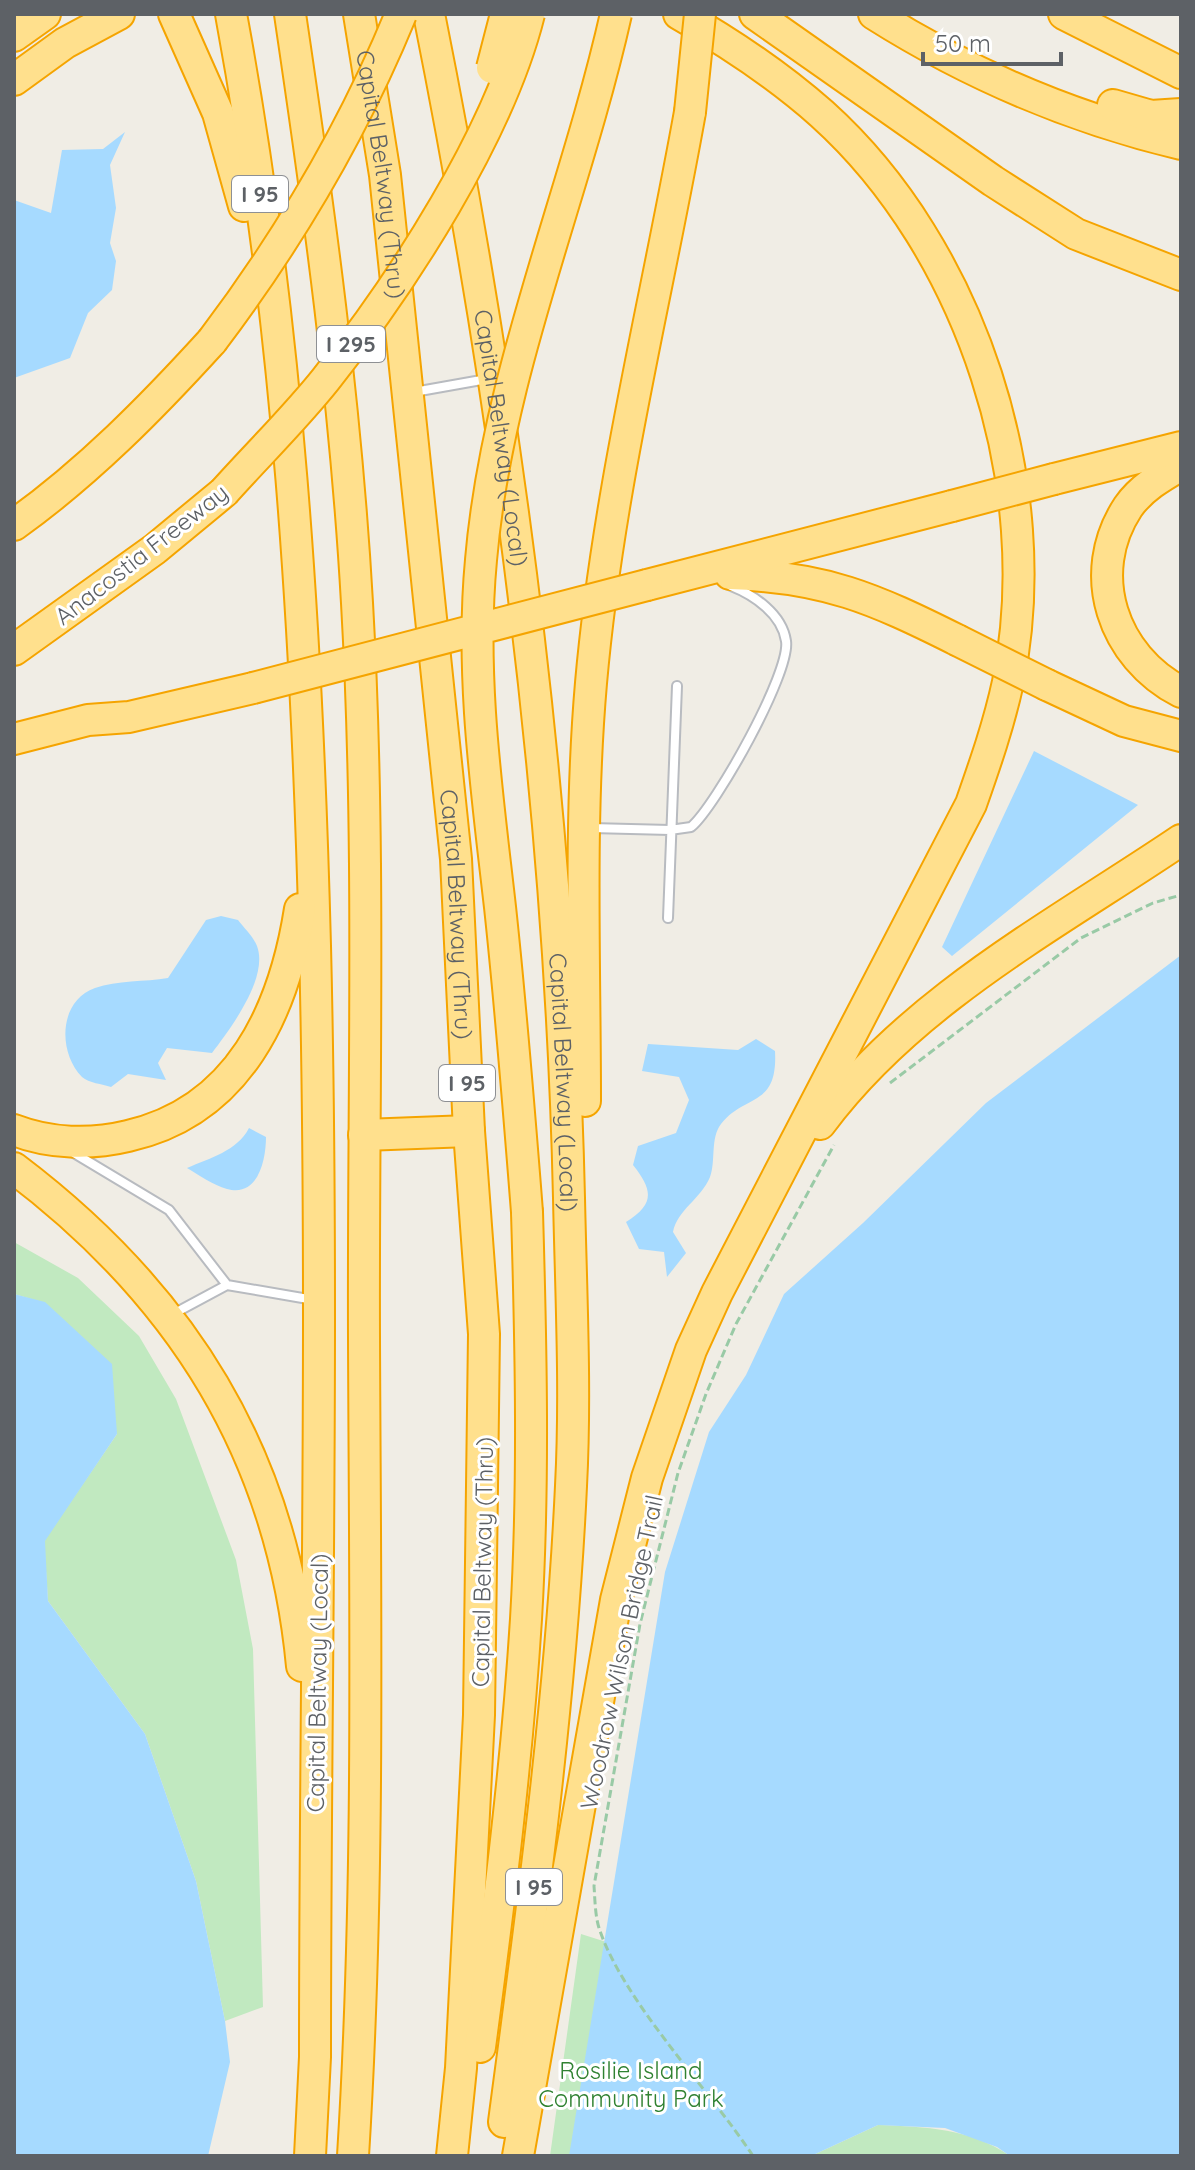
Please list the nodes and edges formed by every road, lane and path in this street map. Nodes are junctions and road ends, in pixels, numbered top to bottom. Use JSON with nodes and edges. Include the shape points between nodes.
{"nodes":[{"id":1,"x":45,"y":14,"type":"edge"},
{"id":2,"x":119,"y":14,"type":"edge"},
{"id":3,"x":290,"y":14,"type":"edge"},
{"id":4,"x":359,"y":14,"type":"edge"},
{"id":5,"x":401,"y":14,"type":"edge"},
{"id":6,"x":429,"y":14,"type":"edge"},
{"id":7,"x":506,"y":14,"type":"edge"},
{"id":8,"x":529,"y":14,"type":"edge"},
{"id":9,"x":616,"y":14,"type":"edge"},
{"id":10,"x":679,"y":14,"type":"edge"},
{"id":11,"x":700,"y":14,"type":"edge"},
{"id":12,"x":755,"y":14,"type":"edge"},
{"id":13,"x":774,"y":14,"type":"edge"},
{"id":14,"x":874,"y":14,"type":"edge"},
{"id":15,"x":905,"y":14,"type":"edge"},
{"id":16,"x":1064,"y":14,"type":"edge"},
{"id":17,"x":232,"y":17,"type":"edge"},
{"id":18,"x":180,"y":27,"type":"edge"},
{"id":19,"x":14,"y":36,"type":"edge"},
{"id":20,"x":1181,"y":73,"type":"edge"},
{"id":21,"x":14,"y":80,"type":"edge"},
{"id":22,"x":1181,"y":114,"type":"edge"},
{"id":23,"x":1181,"y":144,"type":"edge"},
{"id":24,"x":459,"y":180,"type":"junction"},
{"id":25,"x":1181,"y":257,"type":"edge"},
{"id":26,"x":1181,"y":275,"type":"edge"},
{"id":27,"x":280,"y":368,"type":"junction"},
{"id":28,"x":496,"y":378,"type":"junction"},
{"id":29,"x":407,"y":393,"type":"junction"},
{"id":30,"x":1181,"y":447,"type":"edge"},
{"id":31,"x":1181,"y":465,"type":"edge"},
{"id":32,"x":14,"y":525,"type":"edge"},
{"id":33,"x":712,"y":578,"type":"junction"},
{"id":34,"x":14,"y":650,"type":"edge"},
{"id":35,"x":677,"y":686,"type":"dead end"},
{"id":36,"x":1181,"y":692,"type":"edge"},
{"id":37,"x":129,"y":717,"type":"junction"},
{"id":38,"x":1181,"y":736,"type":"edge"},
{"id":39,"x":14,"y":739,"type":"edge"},
{"id":40,"x":14,"y":753,"type":"edge"},
{"id":41,"x":311,"y":799,"type":"junction"},
{"id":42,"x":586,"y":828,"type":"junction"},
{"id":43,"x":670,"y":830,"type":"junction"},
{"id":44,"x":1181,"y":840,"type":"edge"},
{"id":45,"x":1181,"y":895,"type":"edge"},
{"id":46,"x":668,"y":918,"type":"dead end"},
{"id":47,"x":889,"y":1084,"type":"dead end"},
{"id":48,"x":14,"y":1130,"type":"edge"},
{"id":49,"x":469,"y":1131,"type":"junction"},
{"id":50,"x":364,"y":1135,"type":"junction"},
{"id":51,"x":48,"y":1139,"type":"junction"},
{"id":52,"x":834,"y":1144,"type":"dead end"},
{"id":53,"x":14,"y":1168,"type":"edge"},
{"id":54,"x":759,"y":1216,"type":"junction"},
{"id":55,"x":227,"y":1285,"type":"junction"},
{"id":56,"x":320,"y":1301,"type":"junction"},
{"id":57,"x":169,"y":1317,"type":"junction"},
{"id":58,"x":572,"y":1482,"type":"junction"},
{"id":59,"x":315,"y":1809,"type":"junction"},
{"id":60,"x":310,"y":2156,"type":"edge"},
{"id":61,"x":353,"y":2156,"type":"edge"},
{"id":62,"x":452,"y":2156,"type":"edge"},
{"id":63,"x":462,"y":2156,"type":"edge"},
{"id":64,"x":500,"y":2156,"type":"edge"},
{"id":65,"x":518,"y":2156,"type":"edge"},
{"id":66,"x":753,"y":2156,"type":"edge"}],
"edges":[{"from":1,"to":19,"type":"highway"},
{"from":2,"to":21,"type":"highway","via":[[65,43]]},
{"from":3,"to":50,"type":"highway","number":"I 95","via":[[318,202],[357,604]]},
{"from":4,"to":29,"type":"highway","name":"Capital Beltway (Thru)","number":"I 95","via":[[385,175]]},
{"from":5,"to":32,"type":"highway","bridge":true,"via":[[350,129],[311,198],[212,341],[96,459]]},
{"from":6,"to":28,"type":"highway","name":"Capital Beltway (Local)","number":"I 95"},
{"from":7,"to":24,"type":"highway","bridge":true},
{"from":8,"to":24,"type":"highway","bridge":true},
{"from":9,"to":63,"type":"highway","bridge":true,"via":[[506,404],[481,560],[476,650],[481,738],[527,1212],[531,1487],[516,1756]]},
{"from":10,"to":54,"type":"highway","via":[[738,48],[823,115],[869,164],[920,236],[962,309],[991,387],[1009,460],[1019,535],[1008,681],[971,804]]},
{"from":11,"to":42,"type":"highway","bridge":true,"via":[[690,112],[617,480],[591,684]]},
{"from":12,"to":26,"type":"highway","via":[[1076,234]]},
{"from":13,"to":25,"type":"highway","via":[[859,65],[1052,199]]},
{"from":14,"to":23,"type":"highway","via":[[933,50],[1046,102]]},
{"from":15,"to":22,"type":"highway","via":[[989,59],[1048,83],[1151,116]]},
{"from":16,"to":20,"type":"highway"},
{"from":17,"to":27,"type":"highway","name":"Capital Beltway (Local)","number":"I 95","via":[[261,196]]},
{"from":18,"to":27,"type":"highway","via":[[232,157]]},
{"from":24,"to":34,"type":"highway","name":"Anacostia Freeway","number":"I 295","bridge":true,"via":[[407,267],[326,380],[224,492],[143,558]]},
{"from":27,"to":41,"type":"highway","name":"Capital Beltway (Local)","number":"I 95"},
{"from":28,"to":29,"type":"lane"},
{"from":28,"to":58,"type":"highway","name":"Capital Beltway (Local)","number":"I 95","via":[[524,583],[557,911],[567,1128]]},
{"from":29,"to":49,"type":"highway","name":"Capital Beltway (Thru)","number":"I 95","via":[[456,859]]},
{"from":30,"to":33,"type":"highway","bridge":true,"via":[[952,506]]},
{"from":31,"to":36,"type":"highway","via":[[1151,482],[1129,505],[1115,532],[1106,593],[1129,650],[1154,676]]},
{"from":33,"to":37,"type":"highway","bridge":true,"via":[[647,585]]},
{"from":33,"to":38,"type":"highway","bridge":true,"via":[[815,581],[900,611],[1124,721]]},
{"from":33,"to":43,"type":"lane","via":[[748,592],[767,608],[780,624],[786,654],[778,680],[716,797],[691,827]]},
{"from":35,"to":43,"type":"lane"},
{"from":37,"to":39,"type":"highway","via":[[88,720]]},
{"from":37,"to":40,"type":"highway"},
{"from":41,"to":51,"type":"highway","via":[[290,967],[269,1022],[247,1059],[214,1095],[159,1127],[97,1141]]},
{"from":41,"to":56,"type":"highway","name":"Capital Beltway (Local)","number":"I 95"},
{"from":42,"to":43,"type":"lane"},
{"from":42,"to":58,"type":"highway","via":[[582,1284]]},
{"from":43,"to":46,"type":"lane"},
{"from":44,"to":54,"type":"highway","via":[[897,1037],[837,1101]]},
{"from":45,"to":47,"type":"path","via":[[1129,913],[1081,938]]},
{"from":48,"to":51,"type":"highway"},
{"from":49,"to":50,"type":"highway"},
{"from":49,"to":62,"type":"highway","name":"Capital Beltway (Thru)","number":"I 95","via":[[484,1334],[483,1503],[471,1898]]},
{"from":50,"to":61,"type":"highway","number":"I 95","via":[[363,1890]]},
{"from":51,"to":55,"type":"lane","via":[[169,1210]]},
{"from":52,"to":66,"type":"path","name":"Woodrow Wilson Bridge Trail","via":[[730,1338],[687,1446],[659,1539],[597,1860],[596,1908],[608,1949]]},
{"from":53,"to":57,"type":"highway","via":[[122,1260]]},
{"from":54,"to":65,"type":"highway","via":[[691,1350],[630,1535]]},
{"from":55,"to":56,"type":"lane"},
{"from":55,"to":57,"type":"lane"},
{"from":56,"to":59,"type":"highway","name":"Capital Beltway (Local)","number":"I 95"},
{"from":57,"to":59,"type":"highway","via":[[211,1379],[247,1447],[269,1508],[299,1631]]},
{"from":58,"to":64,"type":"highway","name":"Capital Beltway (Local)","number":"I 95","via":[[549,1761]]},
{"from":59,"to":60,"type":"highway","name":"Capital Beltway (Local)","number":"I 95"}]}
